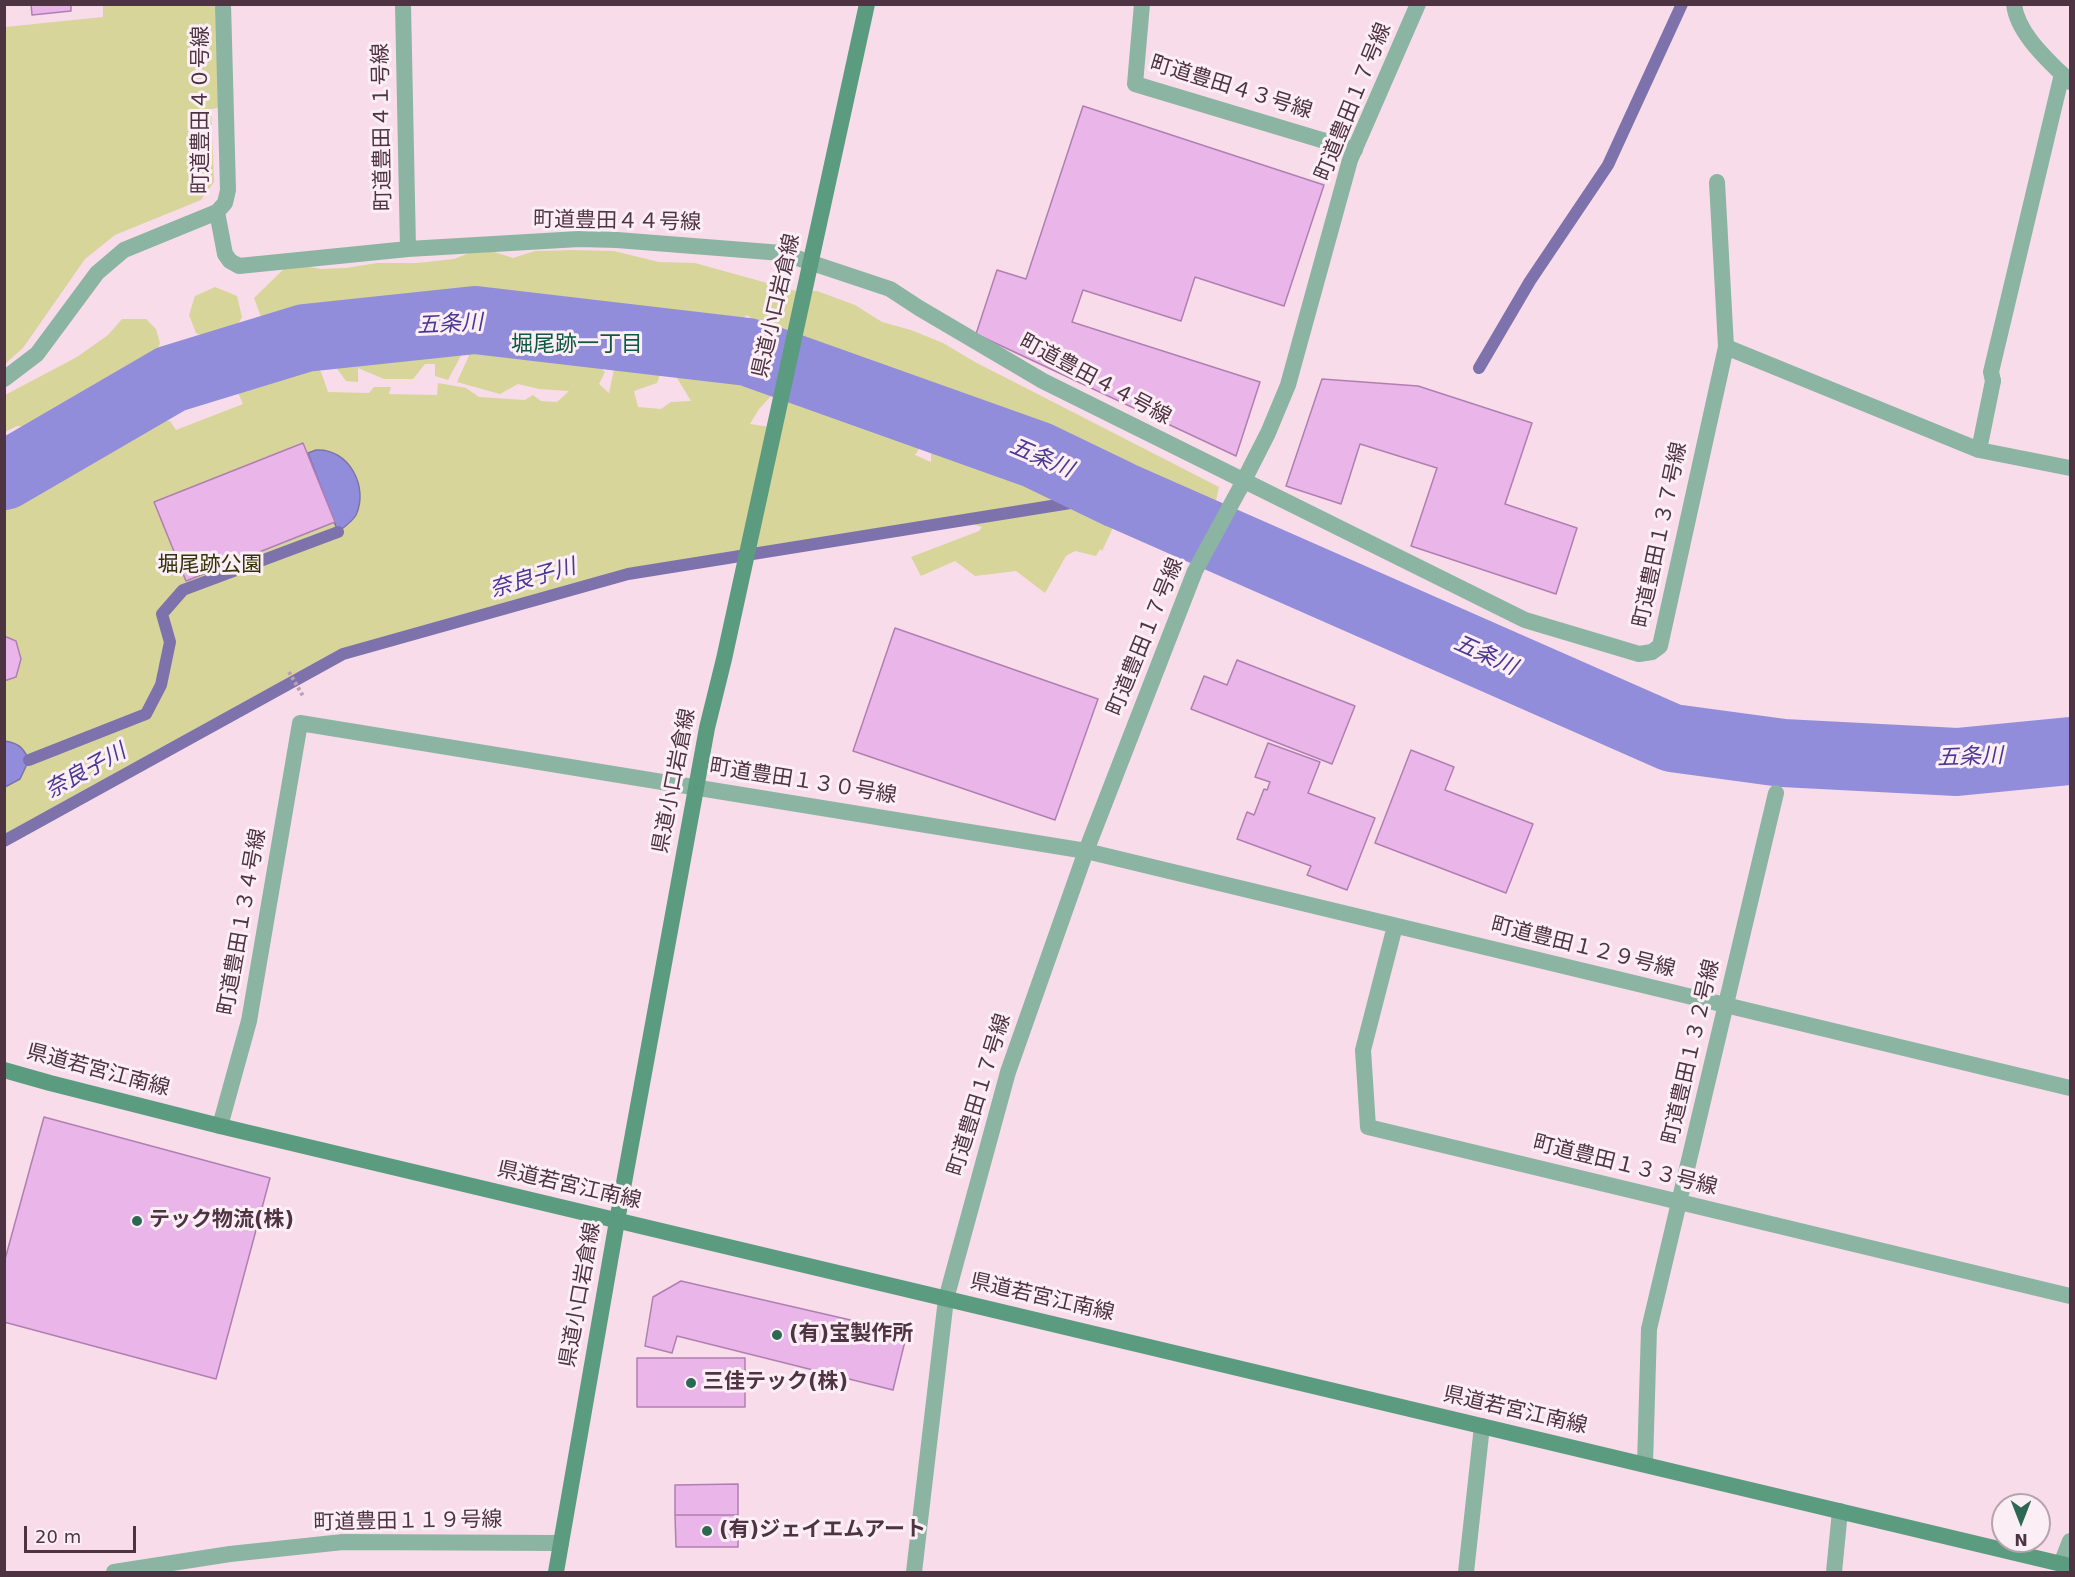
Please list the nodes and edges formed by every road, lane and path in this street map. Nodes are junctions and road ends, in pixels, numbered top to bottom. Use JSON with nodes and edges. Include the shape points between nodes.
{"nodes":[{"id":1,"x":223,"y":4,"type":"edge"},
{"id":2,"x":403,"y":4,"type":"edge"},
{"id":3,"x":867,"y":4,"type":"edge"},
{"id":4,"x":1142,"y":4,"type":"edge"},
{"id":5,"x":1418,"y":4,"type":"edge"},
{"id":6,"x":2014,"y":4,"type":"edge"},
{"id":7,"x":2066,"y":78,"type":"edge"},
{"id":8,"x":1355,"y":150,"type":"junction"},
{"id":9,"x":1717,"y":182,"type":"dead end"},
{"id":10,"x":217,"y":212,"type":"junction"},
{"id":11,"x":408,"y":249,"type":"junction"},
{"id":12,"x":808,"y":268,"type":"junction"},
{"id":13,"x":1726,"y":347,"type":"junction"},
{"id":14,"x":4,"y":379,"type":"edge"},
{"id":15,"x":1979,"y":450,"type":"junction"},
{"id":16,"x":2070,"y":468,"type":"edge"},
{"id":17,"x":1242,"y":486,"type":"junction"},
{"id":18,"x":300,"y":723,"type":"joint"},
{"id":19,"x":695,"y":787,"type":"junction"},
{"id":20,"x":1776,"y":793,"type":"dead end"},
{"id":21,"x":1086,"y":851,"type":"junction"},
{"id":22,"x":1395,"y":926,"type":"junction"},
{"id":23,"x":1726,"y":1006,"type":"junction"},
{"id":24,"x":4,"y":1070,"type":"edge"},
{"id":25,"x":2070,"y":1088,"type":"edge"},
{"id":26,"x":220,"y":1126,"type":"junction"},
{"id":27,"x":1679,"y":1202,"type":"junction"},
{"id":28,"x":617,"y":1221,"type":"junction"},
{"id":29,"x":2070,"y":1296,"type":"edge"},
{"id":30,"x":946,"y":1299,"type":"junction"},
{"id":31,"x":1482,"y":1426,"type":"junction"},
{"id":32,"x":1645,"y":1464,"type":"junction"},
{"id":33,"x":1840,"y":1511,"type":"junction"},
{"id":34,"x":2070,"y":1541,"type":"edge"},
{"id":35,"x":561,"y":1543,"type":"junction"},
{"id":36,"x":2066,"y":1565,"type":"edge"},
{"id":37,"x":114,"y":1572,"type":"edge"},
{"id":38,"x":556,"y":1572,"type":"edge"},
{"id":39,"x":914,"y":1572,"type":"edge"},
{"id":40,"x":1466,"y":1572,"type":"edge"},
{"id":41,"x":1834,"y":1572,"type":"edge"}],
"edges":[{"from":1,"to":10,"type":"street","name":"町道豊田４０号線","via":[[228,190],[225,203]]},
{"from":2,"to":11,"type":"street","name":"町道豊田４１号線"},
{"from":3,"to":12,"type":"main road","name":"県道小口岩倉線"},
{"from":4,"to":8,"type":"street","name":"町道豊田４３号線","via":[[1135,84]]},
{"from":5,"to":8,"type":"street","name":"町道豊田１７号線"},
{"from":6,"to":7,"type":"street","via":[[2031,42]]},
{"from":7,"to":15,"type":"street","via":[[1991,372],[1993,381]]},
{"from":8,"to":17,"type":"street","name":"町道豊田１７号線","via":[[1288,385]]},
{"from":9,"to":13,"type":"street","name":"町道豊田１３７号線"},
{"from":10,"to":11,"type":"street","name":"町道豊田４４号線","via":[[225,254],[240,266]]},
{"from":10,"to":14,"type":"street","via":[[124,250],[97,273],[37,354]]},
{"from":11,"to":12,"type":"street","name":"町道豊田４４号線","via":[[617,240],[782,252]]},
{"from":12,"to":17,"type":"street","name":"町道豊田４４号線","via":[[890,289],[1044,381]]},
{"from":12,"to":19,"type":"main road","name":"県道小口岩倉線"},
{"from":13,"to":15,"type":"street"},
{"from":13,"to":17,"type":"street","name":"町道豊田１３７号線","via":[[1660,646],[1646,654],[1526,620]]},
{"from":15,"to":16,"type":"street"},
{"from":17,"to":21,"type":"street","name":"町道豊田１７号線","via":[[1195,571]]},
{"from":18,"to":19,"type":"street","name":"町道豊田１３０号線"},
{"from":18,"to":26,"type":"street","name":"町道豊田１３４号線","via":[[249,1021]]},
{"from":19,"to":21,"type":"street","name":"町道豊田１３０号線"},
{"from":19,"to":28,"type":"main road","name":"県道小口岩倉線"},
{"from":20,"to":23,"type":"street","name":"町道豊田１３２号線"},
{"from":21,"to":22,"type":"street","name":"町道豊田１２９号線"},
{"from":21,"to":30,"type":"street","name":"町道豊田１７号線","via":[[1008,1072]]},
{"from":22,"to":23,"type":"street","name":"町道豊田１２９号線"},
{"from":22,"to":27,"type":"street","name":"町道豊田１３３号線","via":[[1363,1050],[1368,1127]]},
{"from":23,"to":25,"type":"street","name":"町道豊田１２９号線"},
{"from":23,"to":27,"type":"street","name":"町道豊田１３２号線"},
{"from":24,"to":26,"type":"main road","name":"県道若宮江南線"},
{"from":26,"to":28,"type":"main road","name":"県道若宮江南線"},
{"from":27,"to":29,"type":"street","name":"町道豊田１３３号線"},
{"from":27,"to":32,"type":"street","name":"町道豊田１３２号線","via":[[1649,1329]]},
{"from":28,"to":30,"type":"main road","name":"県道若宮江南線"},
{"from":28,"to":35,"type":"main road","name":"県道小口岩倉線"},
{"from":30,"to":31,"type":"main road","name":"県道若宮江南線"},
{"from":30,"to":39,"type":"street","name":"町道豊田１７号線"},
{"from":31,"to":32,"type":"main road","name":"県道若宮江南線"},
{"from":31,"to":40,"type":"street"},
{"from":32,"to":33,"type":"main road","name":"県道若宮江南線"},
{"from":33,"to":36,"type":"main road","name":"県道若宮江南線"},
{"from":33,"to":41,"type":"street"},
{"from":34,"to":36,"type":"street"},
{"from":35,"to":37,"type":"street","name":"町道豊田１１９号線","via":[[343,1542]]},
{"from":35,"to":38,"type":"main road","name":"県道小口岩倉線"}]}
